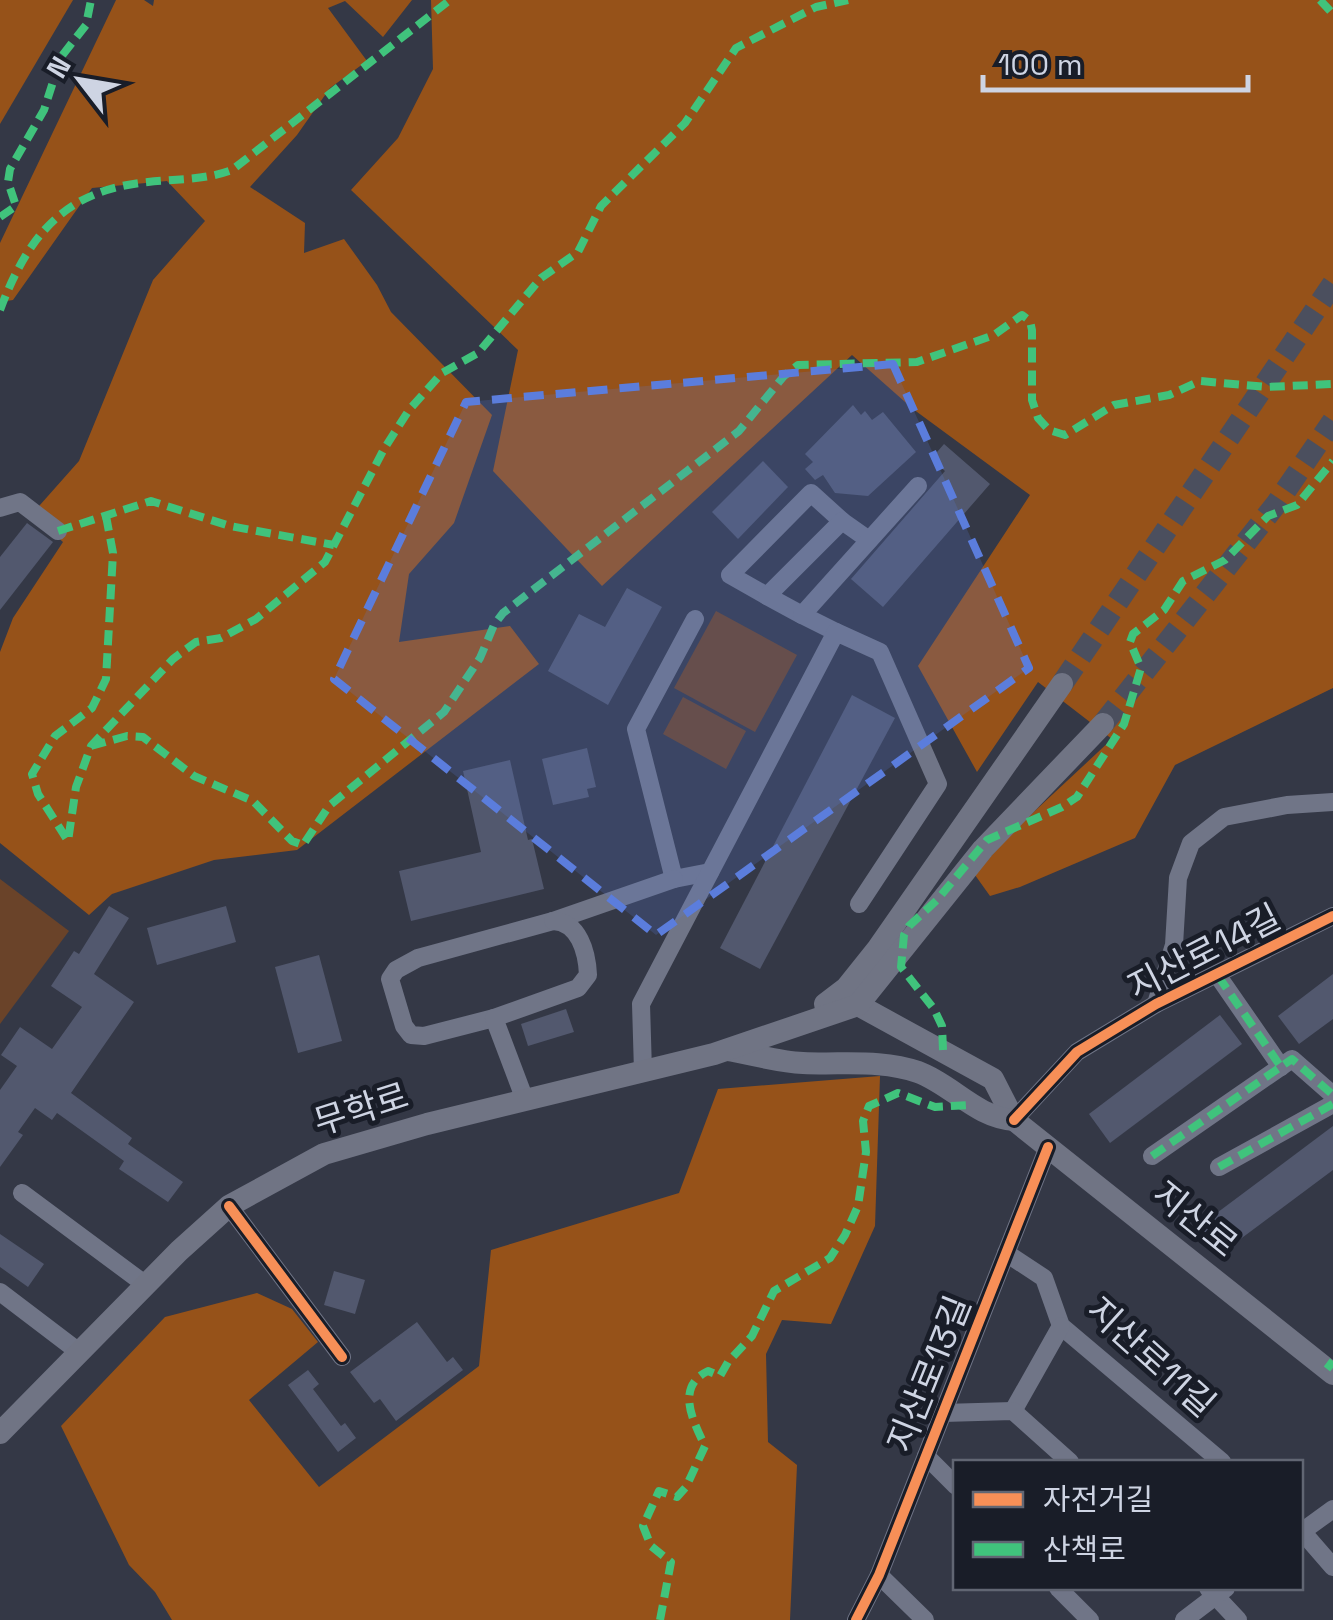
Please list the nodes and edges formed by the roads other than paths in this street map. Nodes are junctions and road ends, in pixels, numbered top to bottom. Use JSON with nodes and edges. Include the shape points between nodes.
{"nodes":[{"id":1,"x":918,"y":486,"type":"dead end"},
{"id":2,"x":0,"y":508,"type":"edge"},
{"id":3,"x":842,"y":521,"type":"junction"},
{"id":4,"x":58,"y":532,"type":"dead end"},
{"id":5,"x":869,"y":540,"type":"junction"},
{"id":6,"x":767,"y":596,"type":"junction"},
{"id":7,"x":802,"y":615,"type":"junction"},
{"id":8,"x":695,"y":619,"type":"dead end"},
{"id":9,"x":836,"y":632,"type":"junction"},
{"id":10,"x":1062,"y":684,"type":"tunnel mouth"},
{"id":11,"x":1103,"y":724,"type":"tunnel mouth"},
{"id":12,"x":1333,"y":802,"type":"edge"},
{"id":13,"x":710,"y":872,"type":"junction"},
{"id":14,"x":674,"y":878,"type":"junction"},
{"id":15,"x":859,"y":904,"type":"dead end"},
{"id":16,"x":1333,"y":916,"type":"edge"},
{"id":17,"x":552,"y":921,"type":"junction"},
{"id":18,"x":1218,"y":976,"type":"junction"},
{"id":19,"x":831,"y":999,"type":"junction"},
{"id":20,"x":1156,"y":1004,"type":"junction"},
{"id":21,"x":858,"y":1005,"type":"junction"},
{"id":22,"x":494,"y":1018,"type":"junction"},
{"id":23,"x":798,"y":1025,"type":"junction"},
{"id":24,"x":726,"y":1050,"type":"junction"},
{"id":25,"x":801,"y":1063,"type":"joint"},
{"id":26,"x":1281,"y":1068,"type":"junction"},
{"id":27,"x":643,"y":1072,"type":"junction"},
{"id":28,"x":1333,"y":1094,"type":"edge"},
{"id":29,"x":525,"y":1100,"type":"junction"},
{"id":30,"x":1333,"y":1104,"type":"edge"},
{"id":31,"x":1014,"y":1120,"type":"junction"},
{"id":32,"x":1048,"y":1147,"type":"junction"},
{"id":33,"x":1152,"y":1156,"type":"dead end"},
{"id":34,"x":1219,"y":1167,"type":"dead end"},
{"id":35,"x":22,"y":1192,"type":"dead end"},
{"id":36,"x":229,"y":1206,"type":"junction"},
{"id":37,"x":1006,"y":1253,"type":"junction"},
{"id":38,"x":146,"y":1285,"type":"junction"},
{"id":39,"x":0,"y":1292,"type":"edge"},
{"id":40,"x":1061,"y":1326,"type":"junction"},
{"id":41,"x":79,"y":1352,"type":"junction"},
{"id":42,"x":342,"y":1357,"type":"dead end"},
{"id":43,"x":1331,"y":1368,"type":"edge"},
{"id":44,"x":1014,"y":1411,"type":"junction"},
{"id":45,"x":943,"y":1413,"type":"junction"},
{"id":46,"x":0,"y":1433,"type":"edge"},
{"id":47,"x":926,"y":1456,"type":"junction"},
{"id":48,"x":1068,"y":1460,"type":"edge"},
{"id":49,"x":1220,"y":1460,"type":"edge"},
{"id":50,"x":953,"y":1483,"type":"edge"},
{"id":51,"x":1333,"y":1509,"type":"edge"},
{"id":52,"x":1303,"y":1530,"type":"edge"},
{"id":53,"x":1303,"y":1533,"type":"edge"},
{"id":54,"x":1333,"y":1567,"type":"edge"},
{"id":55,"x":879,"y":1575,"type":"junction"},
{"id":56,"x":1060,"y":1590,"type":"edge"},
{"id":57,"x":1217,"y":1590,"type":"edge"},
{"id":58,"x":856,"y":1620,"type":"edge"},
{"id":59,"x":925,"y":1620,"type":"edge"},
{"id":60,"x":1090,"y":1620,"type":"edge"},
{"id":61,"x":1184,"y":1620,"type":"edge"},
{"id":62,"x":1238,"y":1620,"type":"edge"}],
"edges":[{"from":1,"to":5,"type":"street"},
{"from":2,"to":4,"type":"street","via":[[20,502]]},
{"from":3,"to":5,"type":"street"},
{"from":3,"to":6,"type":"street"},
{"from":3,"to":6,"type":"street","via":[[811,493],[730,575]]},
{"from":5,"to":7,"type":"street"},
{"from":6,"to":7,"type":"street"},
{"from":7,"to":9,"type":"street"},
{"from":8,"to":14,"type":"street","via":[[636,729]]},
{"from":9,"to":13,"type":"street"},
{"from":9,"to":15,"type":"street","via":[[880,652],[938,784]]},
{"from":10,"to":19,"type":"main road","name":"무학로","via":[[878,948]]},
{"from":11,"to":21,"type":"main road","via":[[983,849]]},
{"from":12,"to":20,"type":"street","via":[[1224,817],[1191,843],[1178,878],[1174,944]]},
{"from":13,"to":14,"type":"street"},
{"from":13,"to":27,"type":"street","via":[[641,1004]]},
{"from":14,"to":17,"type":"street"},
{"from":16,"to":18,"type":"street","name":"지산로14길"},
{"from":17,"to":22,"type":"street","via":[[576,930],[589,969],[585,982]]},
{"from":17,"to":22,"type":"street","via":[[418,958],[390,979],[411,1035]]},
{"from":18,"to":20,"type":"street","name":"지산로14길"},
{"from":18,"to":26,"type":"street"},
{"from":19,"to":21,"type":"main road","name":"지산로"},
{"from":19,"to":23,"type":"main road","name":"무학로"},
{"from":20,"to":31,"type":"street","name":"지산로14길","via":[[1077,1052]]},
{"from":21,"to":23,"type":"main road","name":"무학로"},
{"from":21,"to":31,"type":"main road","name":"지산로","via":[[994,1079]]},
{"from":22,"to":29,"type":"street"},
{"from":23,"to":24,"type":"main road","name":"무학로"},
{"from":24,"to":25,"type":"main road","name":"무학로"},
{"from":24,"to":27,"type":"main road","name":"무학로"},
{"from":25,"to":31,"type":"main road","name":"지산로","via":[[865,1062],[920,1073],[969,1105]]},
{"from":26,"to":28,"type":"street","via":[[1292,1060]]},
{"from":26,"to":33,"type":"street"},
{"from":27,"to":29,"type":"main road","name":"무학로"},
{"from":29,"to":36,"type":"main road","name":"무학로","via":[[324,1154]]},
{"from":30,"to":34,"type":"street"},
{"from":31,"to":32,"type":"main road","name":"지산로"},
{"from":32,"to":37,"type":"street","name":"지산로13길"},
{"from":32,"to":43,"type":"main road","name":"지산로"},
{"from":35,"to":38,"type":"street"},
{"from":36,"to":38,"type":"main road","name":"무학로"},
{"from":36,"to":42,"type":"street"},
{"from":37,"to":40,"type":"street","name":"지산로11길","via":[[1044,1278]]},
{"from":37,"to":45,"type":"street","name":"지산로13길"},
{"from":38,"to":41,"type":"main road","name":"무학로"},
{"from":39,"to":41,"type":"street"},
{"from":40,"to":44,"type":"street"},
{"from":40,"to":49,"type":"street","name":"지산로11길"},
{"from":41,"to":46,"type":"main road","name":"무학로"},
{"from":44,"to":45,"type":"street"},
{"from":44,"to":48,"type":"street"},
{"from":45,"to":47,"type":"street","name":"지산로13길"},
{"from":47,"to":50,"type":"street"},
{"from":47,"to":55,"type":"street","name":"지산로13길"},
{"from":51,"to":52,"type":"street"},
{"from":53,"to":54,"type":"street"},
{"from":55,"to":58,"type":"street","name":"지산로13길"},
{"from":55,"to":59,"type":"street"},
{"from":56,"to":60,"type":"street"},
{"from":57,"to":61,"type":"street"},
{"from":57,"to":62,"type":"street"}]}
